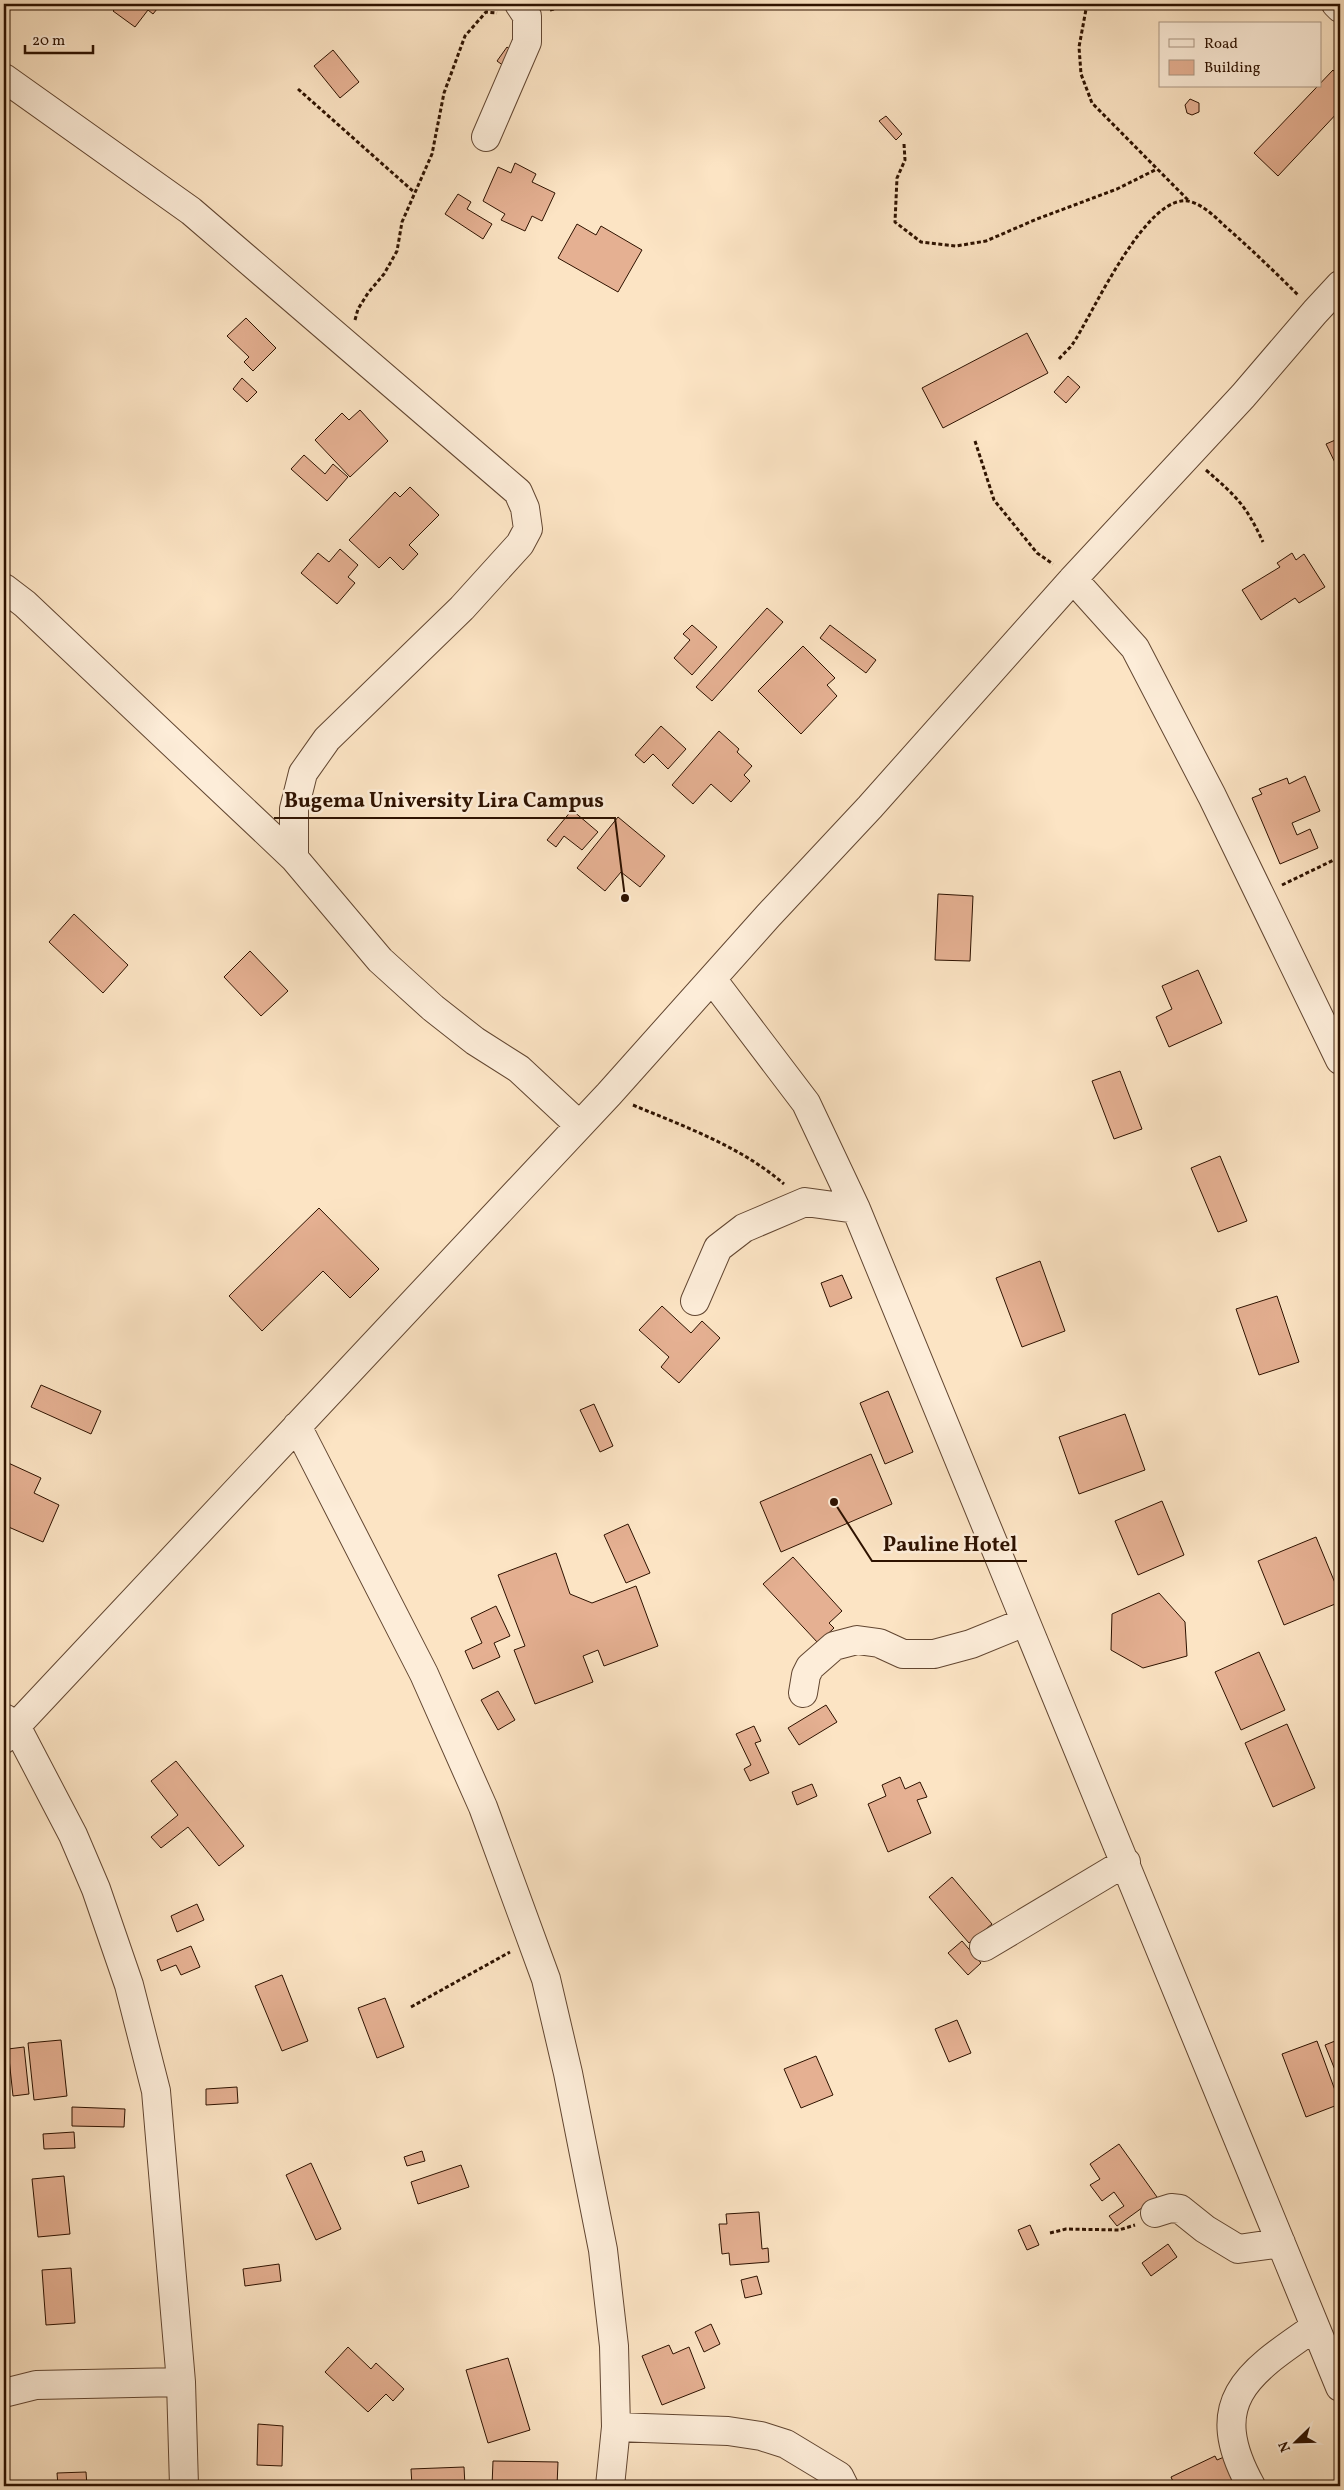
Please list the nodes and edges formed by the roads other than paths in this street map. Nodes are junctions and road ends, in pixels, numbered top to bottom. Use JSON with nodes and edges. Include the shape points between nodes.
{"nodes":[{"id":1,"x":1336,"y":4,"type":"edge"},
{"id":2,"x":1340,"y":8,"type":"edge"},
{"id":3,"x":523,"y":10,"type":"edge"},
{"id":4,"x":4,"y":78,"type":"edge"},
{"id":5,"x":486,"y":137,"type":"dead end"},
{"id":6,"x":1340,"y":285,"type":"edge"},
{"id":7,"x":1073,"y":579,"type":"junction"},
{"id":8,"x":4,"y":588,"type":"edge"},
{"id":9,"x":294,"y":858,"type":"junction"},
{"id":10,"x":712,"y":979,"type":"junction"},
{"id":11,"x":1340,"y":1060,"type":"edge"},
{"id":12,"x":579,"y":1125,"type":"junction"},
{"id":13,"x":856,"y":1209,"type":"junction"},
{"id":14,"x":696,"y":1301,"type":"dead end"},
{"id":15,"x":297,"y":1426,"type":"junction"},
{"id":16,"x":1025,"y":1622,"type":"junction"},
{"id":17,"x":803,"y":1693,"type":"dead end"},
{"id":18,"x":8,"y":1728,"type":"edge"},
{"id":19,"x":1126,"y":1862,"type":"junction"},
{"id":20,"x":984,"y":1947,"type":"dead end"},
{"id":21,"x":1155,"y":2213,"type":"road end"},
{"id":22,"x":1281,"y":2243,"type":"junction"},
{"id":23,"x":1315,"y":2327,"type":"junction"},
{"id":24,"x":182,"y":2382,"type":"junction"},
{"id":25,"x":1340,"y":2387,"type":"edge"},
{"id":26,"x":4,"y":2393,"type":"edge"},
{"id":27,"x":616,"y":2428,"type":"junction"},
{"id":28,"x":184,"y":2486,"type":"edge"},
{"id":29,"x":610,"y":2486,"type":"edge"},
{"id":30,"x":844,"y":2486,"type":"edge"},
{"id":31,"x":1251,"y":2486,"type":"edge"}],
"edges":[{"from":1,"to":2,"type":"street"},
{"from":3,"to":5,"type":"street","via":[[527,42]]},
{"from":4,"to":9,"type":"street","via":[[191,211],[518,492],[525,508],[528,529],[520,544],[462,608],[327,739],[303,773],[294,809]]},
{"from":6,"to":7,"type":"street","via":[[1249,389]]},
{"from":7,"to":10,"type":"street"},
{"from":7,"to":11,"type":"street","via":[[1135,648],[1261,895]]},
{"from":8,"to":9,"type":"street","via":[[25,604]]},
{"from":9,"to":12,"type":"street","via":[[380,960],[433,1008],[518,1069]]},
{"from":10,"to":12,"type":"street"},
{"from":10,"to":13,"type":"street","via":[[806,1103]]},
{"from":12,"to":15,"type":"street"},
{"from":13,"to":14,"type":"street","via":[[805,1202],[744,1228],[718,1248]]},
{"from":13,"to":16,"type":"street"},
{"from":15,"to":18,"type":"street"},
{"from":15,"to":27,"type":"street","via":[[424,1674],[483,1808],[546,1979],[603,2250],[614,2346]]},
{"from":16,"to":17,"type":"street","via":[[971,1644],[934,1654],[903,1654],[879,1643],[856,1640],[834,1646],[810,1667]]},
{"from":16,"to":19,"type":"street"},
{"from":18,"to":24,"type":"street","via":[[73,1835],[114,1938],[141,2027],[156,2091]]},
{"from":19,"to":20,"type":"street"},
{"from":19,"to":22,"type":"street"},
{"from":21,"to":22,"type":"street","via":[[1180,2209],[1238,2250]]},
{"from":22,"to":23,"type":"street"},
{"from":23,"to":25,"type":"street"},
{"from":23,"to":31,"type":"street","via":[[1256,2372],[1242,2388],[1233,2409],[1230,2429],[1234,2450]]},
{"from":24,"to":26,"type":"street","via":[[36,2385]]},
{"from":24,"to":28,"type":"street"},
{"from":27,"to":29,"type":"street"},
{"from":27,"to":30,"type":"street","via":[[728,2431],[761,2436],[801,2453],[839,2476]]}]}
